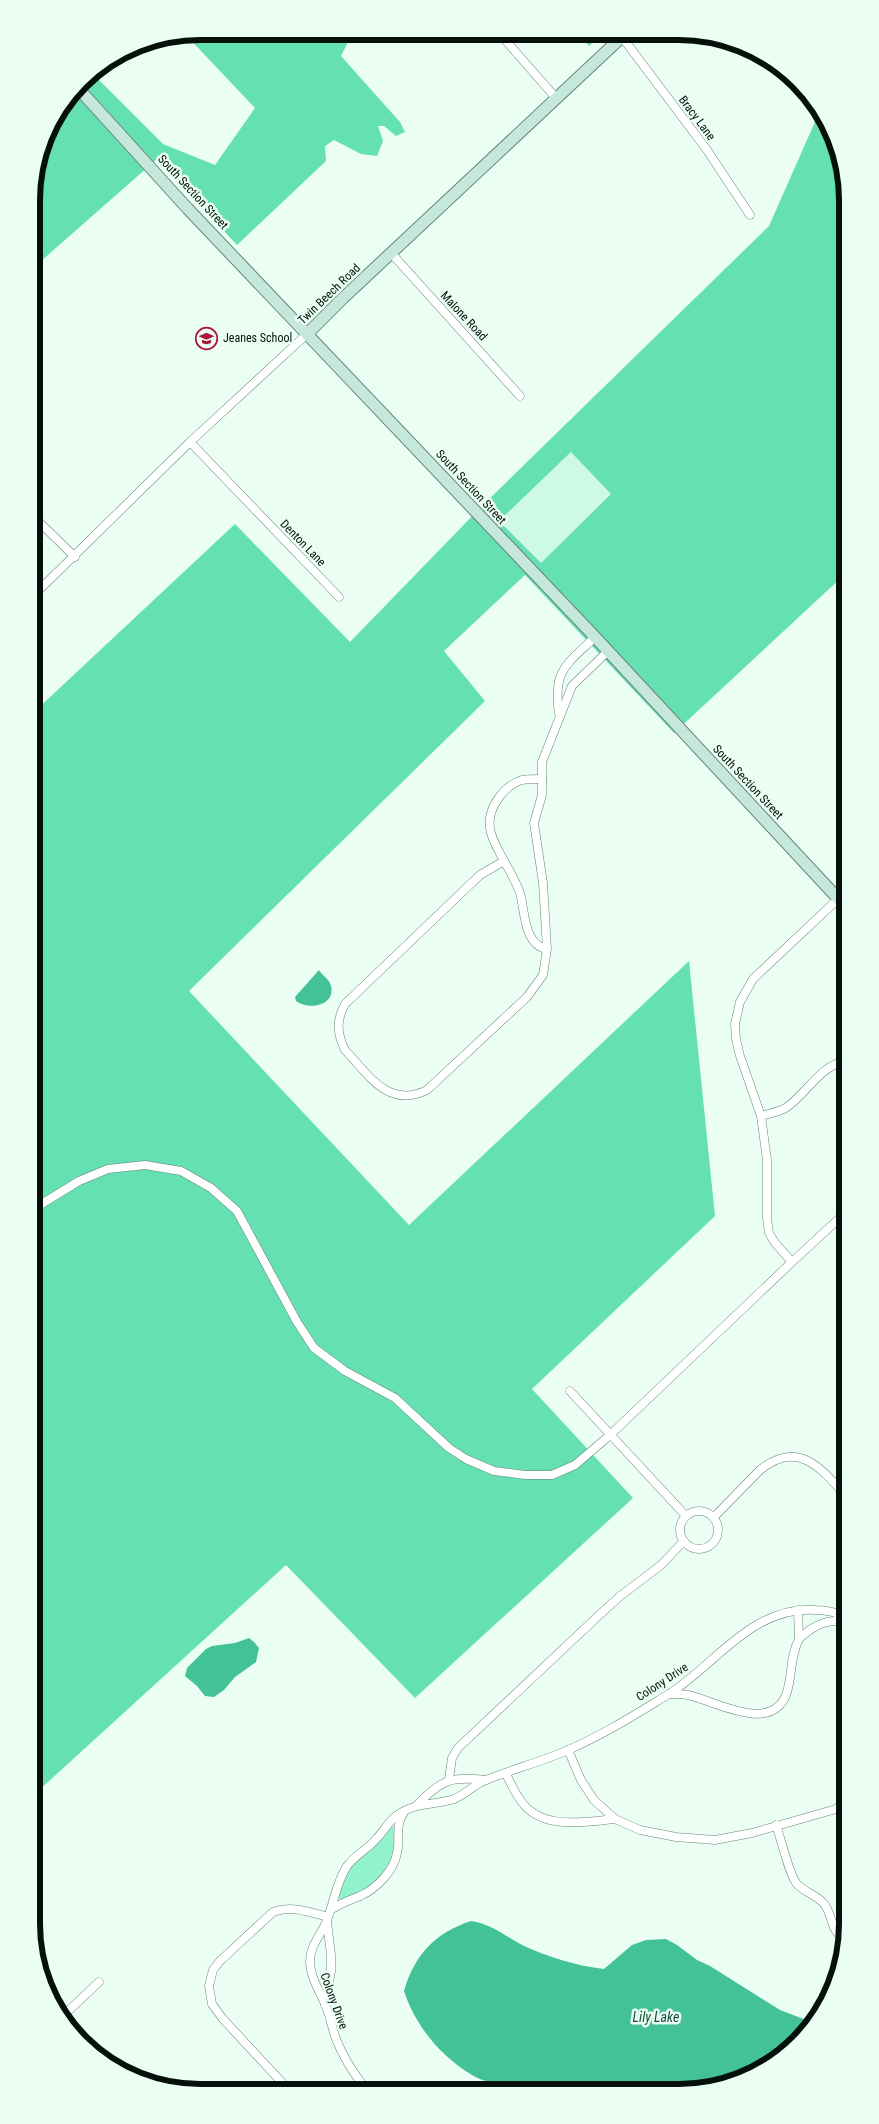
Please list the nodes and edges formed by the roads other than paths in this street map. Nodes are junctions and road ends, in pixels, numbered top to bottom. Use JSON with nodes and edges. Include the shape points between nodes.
{"nodes":[{"id":1,"x":505,"y":40,"type":"edge"},
{"id":2,"x":619,"y":40,"type":"edge"},
{"id":3,"x":628,"y":40,"type":"edge"},
{"id":4,"x":82,"y":92,"type":"edge"},
{"id":5,"x":556,"y":98,"type":"junction"},
{"id":6,"x":750,"y":215,"type":"dead end"},
{"id":7,"x":392,"y":254,"type":"junction"},
{"id":8,"x":308,"y":334,"type":"junction"},
{"id":9,"x":520,"y":396,"type":"dead end"},
{"id":10,"x":190,"y":442,"type":"junction"},
{"id":11,"x":40,"y":523,"type":"edge"},
{"id":12,"x":75,"y":557,"type":"junction"},
{"id":13,"x":40,"y":590,"type":"edge"},
{"id":14,"x":339,"y":597,"type":"dead end"},
{"id":15,"x":595,"y":637,"type":"junction"},
{"id":16,"x":607,"y":652,"type":"junction"},
{"id":17,"x":560,"y":714,"type":"junction"},
{"id":18,"x":542,"y":779,"type":"junction"},
{"id":19,"x":504,"y":861,"type":"junction"},
{"id":20,"x":839,"y":900,"type":"edge"},
{"id":21,"x":839,"y":904,"type":"edge"},
{"id":22,"x":548,"y":949,"type":"junction"},
{"id":23,"x":839,"y":1063,"type":"edge"},
{"id":24,"x":761,"y":1116,"type":"junction"},
{"id":25,"x":40,"y":1205,"type":"edge"},
{"id":26,"x":839,"y":1219,"type":"edge"},
{"id":27,"x":792,"y":1262,"type":"junction"},
{"id":28,"x":570,"y":1392,"type":"dead end"},
{"id":29,"x":610,"y":1435,"type":"junction"},
{"id":30,"x":839,"y":1488,"type":"edge"},
{"id":31,"x":686,"y":1516,"type":"junction"},
{"id":32,"x":714,"y":1517,"type":"junction"},
{"id":33,"x":684,"y":1541,"type":"junction"},
{"id":34,"x":798,"y":1610,"type":"junction"},
{"id":35,"x":839,"y":1614,"type":"edge"},
{"id":36,"x":839,"y":1620,"type":"edge"},
{"id":37,"x":799,"y":1639,"type":"junction"},
{"id":38,"x":668,"y":1694,"type":"junction"},
{"id":39,"x":568,"y":1750,"type":"junction"},
{"id":40,"x":506,"y":1774,"type":"junction"},
{"id":41,"x":450,"y":1779,"type":"junction"},
{"id":42,"x":484,"y":1780,"type":"junction"},
{"id":43,"x":418,"y":1804,"type":"junction"},
{"id":44,"x":839,"y":1806,"type":"edge"},
{"id":45,"x":836,"y":1809,"type":"joint"},
{"id":46,"x":404,"y":1811,"type":"junction"},
{"id":47,"x":615,"y":1820,"type":"junction"},
{"id":48,"x":776,"y":1825,"type":"junction"},
{"id":49,"x":329,"y":1916,"type":"junction"},
{"id":50,"x":839,"y":1936,"type":"edge"},
{"id":51,"x":99,"y":1982,"type":"dead end"},
{"id":52,"x":325,"y":2005,"type":"junction"},
{"id":53,"x":67,"y":2012,"type":"edge"},
{"id":54,"x":283,"y":2084,"type":"edge"},
{"id":55,"x":362,"y":2084,"type":"edge"}],
"edges":[{"from":1,"to":5,"type":"street"},
{"from":2,"to":5,"type":"street","name":"Twin Beech Road"},
{"from":3,"to":6,"type":"street","name":"Bracy Lane"},
{"from":4,"to":8,"type":"street","name":"South Section Street"},
{"from":5,"to":7,"type":"street","name":"Twin Beech Road"},
{"from":7,"to":8,"type":"street","name":"Twin Beech Road"},
{"from":7,"to":9,"type":"street","name":"Malone Road"},
{"from":8,"to":10,"type":"street","name":"Twin Beech Road"},
{"from":8,"to":15,"type":"street","name":"South Section Street"},
{"from":10,"to":12,"type":"street","name":"Twin Beech Road"},
{"from":10,"to":14,"type":"street","name":"Denton Lane"},
{"from":11,"to":12,"type":"street"},
{"from":12,"to":13,"type":"street","name":"Twin Beech Road"},
{"from":15,"to":16,"type":"street","name":"South Section Street"},
{"from":15,"to":17,"type":"street","via":[[560,674],[556,691]]},
{"from":16,"to":17,"type":"street","via":[[572,686]]},
{"from":16,"to":20,"type":"street","name":"South Section Street"},
{"from":17,"to":18,"type":"street","via":[[542,762]]},
{"from":18,"to":19,"type":"street","via":[[514,783],[492,808],[490,830]]},
{"from":18,"to":22,"type":"street","via":[[542,795],[534,824]]},
{"from":19,"to":22,"type":"street","via":[[519,891],[528,930],[540,946]]},
{"from":19,"to":22,"type":"street","via":[[480,875],[345,1004],[338,1023],[345,1050],[385,1091],[399,1096],[420,1094],[527,997],[543,975]]},
{"from":21,"to":24,"type":"street","via":[[759,973],[740,1002],[735,1024],[736,1039]]},
{"from":23,"to":24,"type":"street","via":[[827,1068],[786,1108]]},
{"from":24,"to":27,"type":"street","via":[[767,1160],[769,1233]]},
{"from":25,"to":29,"type":"street","via":[[79,1181],[108,1169],[145,1165],[181,1171],[211,1188],[237,1211],[314,1348],[345,1371],[395,1398],[449,1448],[466,1459],[494,1471],[552,1475],[575,1465]]},
{"from":26,"to":27,"type":"street"},
{"from":27,"to":29,"type":"street"},
{"from":28,"to":29,"type":"street"},
{"from":29,"to":31,"type":"street"},
{"from":30,"to":32,"type":"street","via":[[810,1460],[782,1457],[760,1470]]},
{"from":31,"to":32,"type":"street","via":[[702,1511]]},
{"from":31,"to":33,"type":"street","via":[[680,1531]]},
{"from":32,"to":33,"type":"street","via":[[718,1533],[712,1544],[694,1548]]},
{"from":33,"to":41,"type":"street","via":[[661,1565],[596,1618],[458,1748],[452,1758]]},
{"from":34,"to":35,"type":"street","name":"Colony Drive"},
{"from":34,"to":37,"type":"street"},
{"from":34,"to":38,"type":"street","name":"Colony Drive","via":[[761,1622]]},
{"from":36,"to":37,"type":"street","via":[[822,1623]]},
{"from":37,"to":38,"type":"street","via":[[793,1652],[785,1697],[771,1712],[749,1714],[686,1694]]},
{"from":38,"to":39,"type":"street","name":"Colony Drive"},
{"from":39,"to":40,"type":"street","name":"Colony Drive"},
{"from":39,"to":47,"type":"street","via":[[594,1800]]},
{"from":40,"to":42,"type":"street","name":"Colony Drive"},
{"from":40,"to":47,"type":"street","via":[[519,1799],[531,1812],[548,1821]]},
{"from":41,"to":42,"type":"street","name":"Colony Drive"},
{"from":41,"to":43,"type":"street","name":"Colony Drive","via":[[439,1784]]},
{"from":42,"to":43,"type":"street","name":"Colony Drive","via":[[454,1799]]},
{"from":43,"to":46,"type":"street","name":"Colony Drive"},
{"from":44,"to":45,"type":"street"},
{"from":45,"to":48,"type":"street"},
{"from":46,"to":49,"type":"street","name":"Colony Drive","via":[[346,1867]]},
{"from":46,"to":49,"type":"street","via":[[397,1828],[398,1852],[390,1870],[371,1890],[341,1903]]},
{"from":47,"to":48,"type":"street","via":[[640,1830],[694,1840],[715,1840]]},
{"from":48,"to":50,"type":"street","via":[[796,1883],[821,1899]]},
{"from":49,"to":52,"type":"street","via":[[331,1971]]},
{"from":49,"to":52,"type":"street","name":"Colony Drive","via":[[311,1949],[310,1962]]},
{"from":49,"to":54,"type":"street","via":[[296,1908],[273,1912],[220,1961],[207,1986],[212,2004],[223,2019]]},
{"from":51,"to":53,"type":"street"},
{"from":52,"to":55,"type":"street","name":"Colony Drive","via":[[337,2042]]}]}
